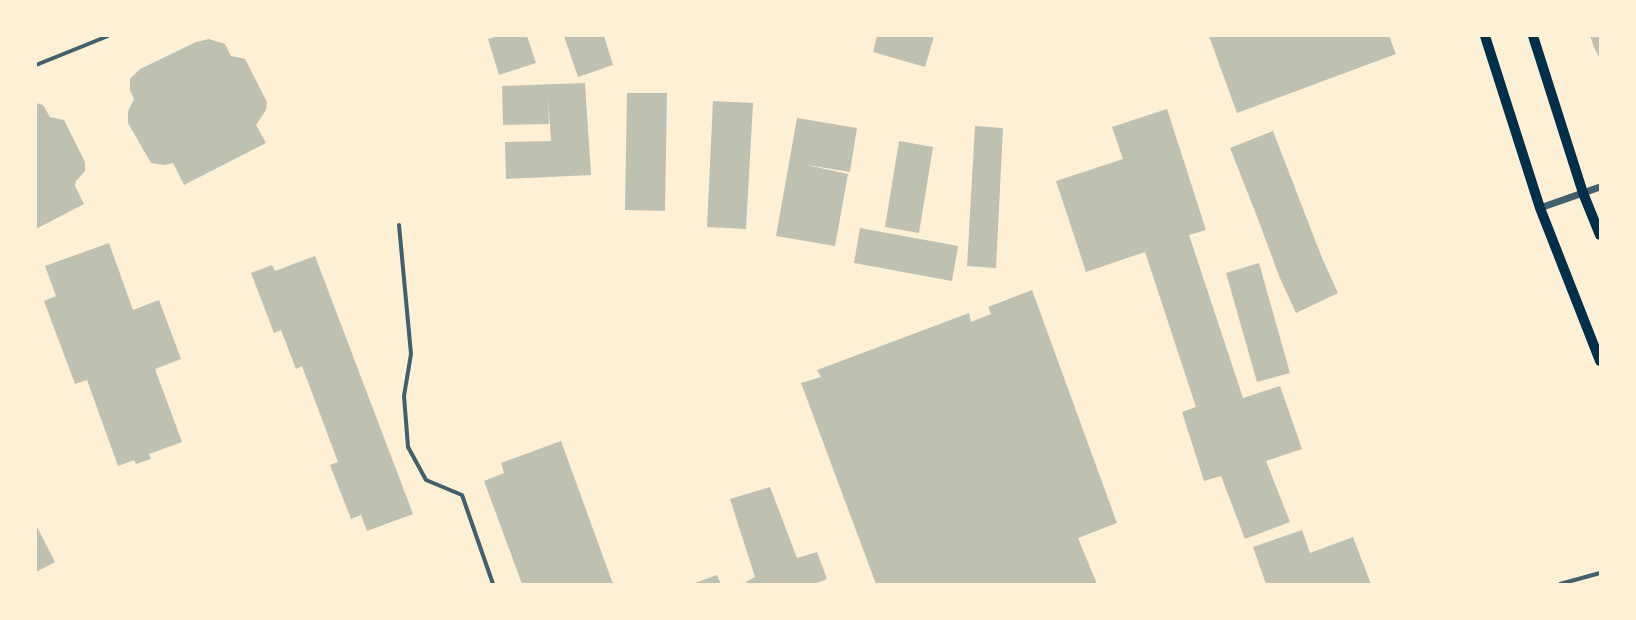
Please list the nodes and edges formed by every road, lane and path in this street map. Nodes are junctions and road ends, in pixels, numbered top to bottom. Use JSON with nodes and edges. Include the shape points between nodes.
{"nodes":[{"id":1,"x":108,"y":36,"type":"edge"},
{"id":2,"x":1485,"y":36,"type":"edge"},
{"id":3,"x":1533,"y":36,"type":"edge"},
{"id":4,"x":36,"y":65,"type":"edge"},
{"id":5,"x":1600,"y":187,"type":"edge"},
{"id":6,"x":1583,"y":193,"type":"junction"},
{"id":7,"x":1540,"y":208,"type":"junction"},
{"id":8,"x":399,"y":225,"type":"dead end"},
{"id":9,"x":1600,"y":235,"type":"edge"},
{"id":10,"x":1600,"y":361,"type":"edge"},
{"id":11,"x":1600,"y":573,"type":"edge"},
{"id":12,"x":493,"y":584,"type":"edge"},
{"id":13,"x":1560,"y":584,"type":"edge"}],
"edges":[{"from":1,"to":4,"type":"street"},
{"from":2,"to":7,"type":"main road"},
{"from":3,"to":6,"type":"main road"},
{"from":5,"to":6,"type":"street"},
{"from":6,"to":7,"type":"street"},
{"from":6,"to":9,"type":"main road"},
{"from":7,"to":10,"type":"main road"},
{"from":8,"to":12,"type":"street","via":[[411,354],[404,396],[408,447],[426,480],[462,495]]},
{"from":11,"to":13,"type":"street"}]}
